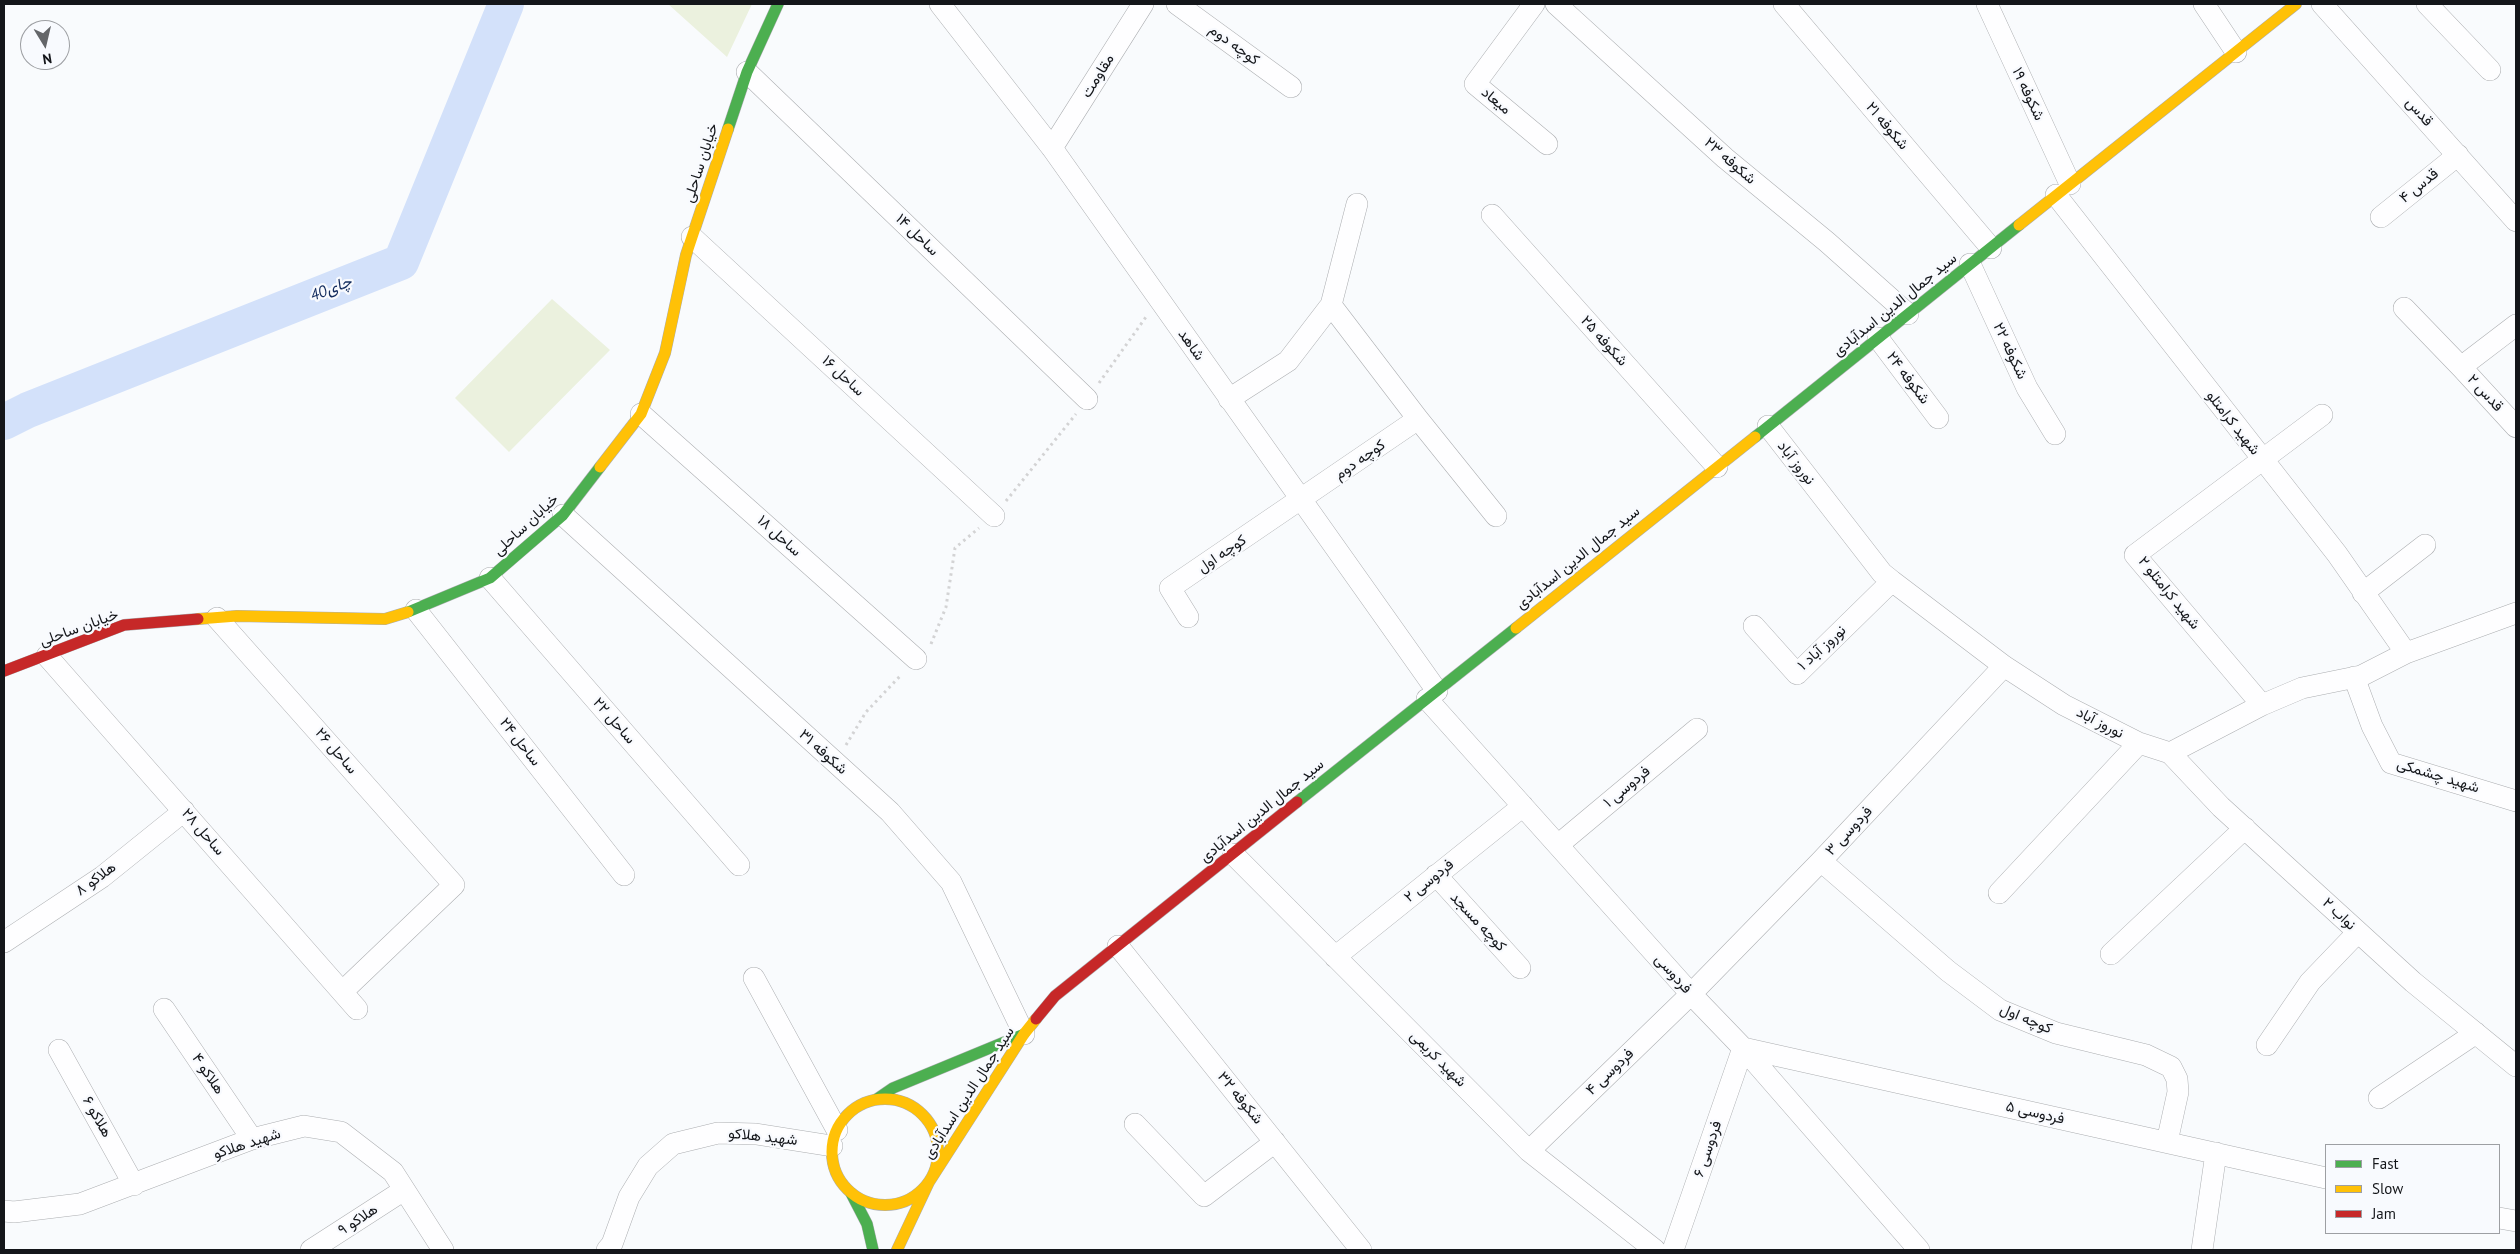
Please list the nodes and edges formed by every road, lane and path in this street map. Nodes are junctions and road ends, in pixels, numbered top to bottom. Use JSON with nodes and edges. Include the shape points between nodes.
{"nodes":[{"id":1,"x":778,"y":4,"type":"edge"},
{"id":2,"x":940,"y":4,"type":"edge"},
{"id":3,"x":1143,"y":4,"type":"edge"},
{"id":4,"x":1177,"y":4,"type":"edge"},
{"id":5,"x":1534,"y":4,"type":"edge"},
{"id":6,"x":1556,"y":4,"type":"edge"},
{"id":7,"x":1784,"y":4,"type":"edge"},
{"id":8,"x":1987,"y":4,"type":"edge"},
{"id":9,"x":2204,"y":4,"type":"edge"},
{"id":10,"x":2293,"y":4,"type":"edge"},
{"id":11,"x":2322,"y":4,"type":"edge"},
{"id":12,"x":2427,"y":4,"type":"edge"},
{"id":13,"x":2236,"y":52,"type":"junction"},
{"id":14,"x":2490,"y":70,"type":"dead end"},
{"id":15,"x":747,"y":72,"type":"junction"},
{"id":16,"x":1292,"y":87,"type":"dead end"},
{"id":17,"x":1547,"y":144,"type":"dead end"},
{"id":18,"x":1052,"y":148,"type":"junction"},
{"id":19,"x":2458,"y":156,"type":"junction"},
{"id":20,"x":2063,"y":190,"type":"junction"},
{"id":21,"x":1357,"y":204,"type":"dead end"},
{"id":22,"x":1492,"y":215,"type":"dead end"},
{"id":23,"x":2381,"y":217,"type":"dead end"},
{"id":24,"x":2516,"y":221,"type":"edge"},
{"id":25,"x":692,"y":237,"type":"junction"},
{"id":26,"x":1991,"y":248,"type":"junction"},
{"id":27,"x":1970,"y":264,"type":"junction"},
{"id":28,"x":1331,"y":305,"type":"junction"},
{"id":29,"x":2404,"y":308,"type":"dead end"},
{"id":30,"x":1908,"y":314,"type":"junction"},
{"id":31,"x":2516,"y":325,"type":"edge"},
{"id":32,"x":1878,"y":338,"type":"junction"},
{"id":33,"x":2461,"y":367,"type":"junction"},
{"id":34,"x":1087,"y":399,"type":"dead end"},
{"id":35,"x":1229,"y":399,"type":"junction"},
{"id":36,"x":641,"y":414,"type":"junction"},
{"id":37,"x":2322,"y":415,"type":"dead end"},
{"id":38,"x":1938,"y":418,"type":"dead end"},
{"id":39,"x":1418,"y":420,"type":"junction"},
{"id":40,"x":1768,"y":426,"type":"junction"},
{"id":41,"x":2516,"y":426,"type":"edge"},
{"id":42,"x":2055,"y":434,"type":"dead end"},
{"id":43,"x":2261,"y":459,"type":"junction"},
{"id":44,"x":1717,"y":467,"type":"junction"},
{"id":45,"x":1301,"y":500,"type":"junction"},
{"id":46,"x":563,"y":515,"type":"junction"},
{"id":47,"x":994,"y":516,"type":"dead end"},
{"id":48,"x":1496,"y":516,"type":"dead end"},
{"id":49,"x":2425,"y":545,"type":"dead end"},
{"id":50,"x":490,"y":578,"type":"junction"},
{"id":51,"x":1892,"y":581,"type":"junction"},
{"id":52,"x":2363,"y":592,"type":"junction"},
{"id":53,"x":416,"y":610,"type":"junction"},
{"id":54,"x":2516,"y":612,"type":"edge"},
{"id":55,"x":1188,"y":617,"type":"dead end"},
{"id":56,"x":217,"y":618,"type":"junction"},
{"id":57,"x":1754,"y":626,"type":"dead end"},
{"id":58,"x":2406,"y":653,"type":"junction"},
{"id":59,"x":47,"y":656,"type":"junction"},
{"id":60,"x":916,"y":659,"type":"dead end"},
{"id":61,"x":2004,"y":666,"type":"junction"},
{"id":62,"x":4,"y":671,"type":"edge"},
{"id":63,"x":2354,"y":678,"type":"junction"},
{"id":64,"x":1432,"y":695,"type":"junction"},
{"id":65,"x":2262,"y":705,"type":"junction"},
{"id":66,"x":1696,"y":729,"type":"dead end"},
{"id":67,"x":2139,"y":743,"type":"junction"},
{"id":68,"x":2170,"y":753,"type":"junction"},
{"id":69,"x":2516,"y":801,"type":"edge"},
{"id":70,"x":1523,"y":806,"type":"junction"},
{"id":71,"x":184,"y":811,"type":"junction"},
{"id":72,"x":2245,"y":828,"type":"junction"},
{"id":73,"x":1558,"y":845,"type":"junction"},
{"id":74,"x":1233,"y":854,"type":"junction"},
{"id":75,"x":1821,"y":862,"type":"junction"},
{"id":76,"x":739,"y":865,"type":"dead end"},
{"id":77,"x":624,"y":875,"type":"dead end"},
{"id":78,"x":1436,"y":875,"type":"junction"},
{"id":79,"x":1998,"y":893,"type":"dead end"},
{"id":80,"x":2358,"y":932,"type":"junction"},
{"id":81,"x":4,"y":942,"type":"edge"},
{"id":82,"x":1118,"y":946,"type":"junction"},
{"id":83,"x":2111,"y":954,"type":"dead end"},
{"id":84,"x":1335,"y":957,"type":"junction"},
{"id":85,"x":1520,"y":968,"type":"dead end"},
{"id":86,"x":754,"y":978,"type":"dead end"},
{"id":87,"x":342,"y":992,"type":"junction"},
{"id":88,"x":1691,"y":994,"type":"junction"},
{"id":89,"x":164,"y":1009,"type":"dead end"},
{"id":90,"x":357,"y":1009,"type":"dead end"},
{"id":91,"x":2476,"y":1033,"type":"junction"},
{"id":92,"x":1024,"y":1034,"type":"junction"},
{"id":93,"x":2267,"y":1044,"type":"dead end"},
{"id":94,"x":1743,"y":1048,"type":"junction"},
{"id":95,"x":60,"y":1050,"type":"dead end"},
{"id":96,"x":2516,"y":1066,"type":"edge"},
{"id":97,"x":2379,"y":1098,"type":"dead end"},
{"id":98,"x":877,"y":1099,"type":"junction"},
{"id":99,"x":1135,"y":1124,"type":"dead end"},
{"id":100,"x":835,"y":1138,"type":"junction"},
{"id":101,"x":252,"y":1139,"type":"junction"},
{"id":102,"x":1275,"y":1142,"type":"junction"},
{"id":103,"x":2167,"y":1142,"type":"junction"},
{"id":104,"x":1528,"y":1150,"type":"junction"},
{"id":105,"x":2216,"y":1153,"type":"junction"},
{"id":106,"x":2325,"y":1178,"type":"edge"},
{"id":107,"x":929,"y":1182,"type":"junction"},
{"id":108,"x":134,"y":1185,"type":"junction"},
{"id":109,"x":404,"y":1190,"type":"junction"},
{"id":110,"x":851,"y":1193,"type":"junction"},
{"id":111,"x":4,"y":1211,"type":"edge"},
{"id":112,"x":2500,"y":1218,"type":"edge"},
{"id":113,"x":2516,"y":1222,"type":"edge"},
{"id":114,"x":902,"y":1248,"type":"edge"},
{"id":115,"x":311,"y":1250,"type":"edge"},
{"id":116,"x":443,"y":1250,"type":"edge"},
{"id":117,"x":607,"y":1250,"type":"edge"},
{"id":118,"x":873,"y":1250,"type":"edge"},
{"id":119,"x":1361,"y":1250,"type":"edge"},
{"id":120,"x":1655,"y":1250,"type":"edge"},
{"id":121,"x":1673,"y":1250,"type":"edge"},
{"id":122,"x":1918,"y":1250,"type":"edge"},
{"id":123,"x":2202,"y":1250,"type":"edge"}],
"edges":[{"from":1,"to":15,"type":"main road","name":"خیابان ساحلی"},
{"from":2,"to":18,"type":"street","name":"شاهد"},
{"from":3,"to":18,"type":"street","name":"مقاومت"},
{"from":4,"to":16,"type":"street","name":"کوچه دوم"},
{"from":5,"to":17,"type":"street","name":"میعاد","via":[[1475,84]]},
{"from":6,"to":30,"type":"street","name":"شکوفه ۲۳","via":[[1725,158]]},
{"from":7,"to":26,"type":"street","name":"شکوفه ۲۱"},
{"from":8,"to":20,"type":"street","name":"شکوفه ۱۹"},
{"from":9,"to":13,"type":"street"},
{"from":10,"to":13,"type":"main road","name":"سید جمال الدین اسدآبادی"},
{"from":11,"to":19,"type":"street","name":"قدس"},
{"from":12,"to":14,"type":"street"},
{"from":13,"to":20,"type":"main road","name":"سید جمال الدین اسدآبادی"},
{"from":15,"to":25,"type":"main road","name":"خیابان ساحلی"},
{"from":15,"to":34,"type":"street","name":"ساحل ۱۴"},
{"from":18,"to":35,"type":"street","name":"شاهد"},
{"from":19,"to":23,"type":"street","name":"قدس ۴"},
{"from":19,"to":24,"type":"street","name":"قدس"},
{"from":20,"to":26,"type":"main road","name":"سید جمال الدین اسدآبادی"},
{"from":20,"to":43,"type":"street","name":"شهید کرامتلو"},
{"from":21,"to":28,"type":"street"},
{"from":22,"to":44,"type":"street","name":"شکوفه ۲۵"},
{"from":25,"to":36,"type":"main road","name":"خیابان ساحلی","via":[[665,353]]},
{"from":25,"to":47,"type":"street","name":"ساحل ۱۶"},
{"from":26,"to":27,"type":"main road","name":"سید جمال الدین اسدآبادی"},
{"from":27,"to":30,"type":"main road","name":"سید جمال الدین اسدآبادی"},
{"from":27,"to":42,"type":"street","name":"شکوفه ۲۲","via":[[2027,388]]},
{"from":28,"to":35,"type":"street","via":[[1288,361]]},
{"from":28,"to":39,"type":"street"},
{"from":29,"to":33,"type":"street"},
{"from":30,"to":32,"type":"main road","name":"سید جمال الدین اسدآبادی"},
{"from":31,"to":33,"type":"street","name":"قدس ۲"},
{"from":32,"to":38,"type":"street","name":"شکوفه ۲۴"},
{"from":32,"to":40,"type":"main road","name":"سید جمال الدین اسدآبادی"},
{"from":33,"to":41,"type":"street","name":"قدس ۲"},
{"from":35,"to":45,"type":"street","name":"شاهد"},
{"from":36,"to":46,"type":"main road","name":"خیابان ساحلی"},
{"from":36,"to":60,"type":"street","name":"ساحل ۱۸"},
{"from":37,"to":43,"type":"street"},
{"from":39,"to":45,"type":"street","name":"کوچه دوم"},
{"from":39,"to":48,"type":"street"},
{"from":40,"to":44,"type":"main road","name":"سید جمال الدین اسدآبادی"},
{"from":40,"to":51,"type":"street","name":"نوروز آباد","via":[[1882,573]]},
{"from":43,"to":52,"type":"street","name":"شهید کرامتلو"},
{"from":43,"to":65,"type":"street","name":"شهید کرامتلو ۲","via":[[2135,555]]},
{"from":44,"to":64,"type":"main road","name":"سید جمال الدین اسدآبادی"},
{"from":45,"to":55,"type":"street","name":"کوچه اول","via":[[1170,588]]},
{"from":45,"to":64,"type":"street","name":"شاهد"},
{"from":46,"to":50,"type":"main road","name":"خیابان ساحلی"},
{"from":46,"to":92,"type":"street","name":"شکوفه ۳۱","via":[[896,819],[951,882]]},
{"from":49,"to":52,"type":"street"},
{"from":50,"to":53,"type":"main road","name":"خیابان ساحلی"},
{"from":50,"to":76,"type":"street","name":"ساحل ۲۲"},
{"from":51,"to":57,"type":"street","name":"نوروز آباد ۱","via":[[1797,674]]},
{"from":51,"to":61,"type":"street","name":"نوروز آباد"},
{"from":52,"to":58,"type":"street","name":"شهید کرامتلو"},
{"from":53,"to":56,"type":"main road","name":"خیابان ساحلی","via":[[385,620]]},
{"from":53,"to":77,"type":"street","name":"ساحل ۲۴"},
{"from":54,"to":58,"type":"street"},
{"from":56,"to":59,"type":"main road","name":"خیابان ساحلی","via":[[124,626]]},
{"from":56,"to":87,"type":"street","name":"ساحل ۲۶","via":[[454,885]]},
{"from":58,"to":63,"type":"street"},
{"from":59,"to":62,"type":"main road","name":"خیابان ساحلی"},
{"from":59,"to":71,"type":"street","name":"ساحل ۲۸"},
{"from":61,"to":67,"type":"street","name":"نوروز آباد","via":[[2064,705]]},
{"from":61,"to":75,"type":"street","name":"فردوسی ۳"},
{"from":63,"to":65,"type":"street","via":[[2302,688]]},
{"from":63,"to":69,"type":"street","name":"شهید چشمکی","via":[[2372,726],[2391,763]]},
{"from":64,"to":70,"type":"street","name":"فردوسی"},
{"from":64,"to":74,"type":"main road","name":"سید جمال الدین اسدآبادی"},
{"from":65,"to":68,"type":"street"},
{"from":66,"to":73,"type":"street","name":"فردوسی ۱"},
{"from":67,"to":68,"type":"street","name":"نوروز آباد"},
{"from":67,"to":79,"type":"street"},
{"from":68,"to":72,"type":"street","name":"نواب ۲"},
{"from":70,"to":73,"type":"street","name":"فردوسی"},
{"from":70,"to":78,"type":"street","name":"فردوسی ۲"},
{"from":71,"to":81,"type":"street","name":"هلاکو ۸","via":[[102,877]]},
{"from":71,"to":87,"type":"street","name":"ساحل ۲۸"},
{"from":72,"to":80,"type":"street","name":"نواب ۲"},
{"from":72,"to":83,"type":"street"},
{"from":73,"to":88,"type":"street","name":"فردوسی"},
{"from":74,"to":82,"type":"main road","name":"سید جمال الدین اسدآبادی"},
{"from":74,"to":84,"type":"street","name":"شهید کریمی"},
{"from":75,"to":88,"type":"street","name":"فردوسی ۳"},
{"from":75,"to":103,"type":"street","name":"کوچه اول","via":[[1948,971],[2000,1010],[2056,1033],[2146,1055],[2171,1067],[2177,1079],[2178,1092]]},
{"from":78,"to":84,"type":"street","name":"فردوسی ۲"},
{"from":78,"to":85,"type":"street","name":"کوچه مسجد"},
{"from":80,"to":91,"type":"street","name":"نواب ۲"},
{"from":80,"to":93,"type":"street","via":[[2310,982]]},
{"from":82,"to":92,"type":"main road","name":"سید جمال الدین اسدآبادی","via":[[1055,996]]},
{"from":82,"to":102,"type":"street","name":"شکوفه ۳۲"},
{"from":84,"to":104,"type":"street","name":"شهید کریمی"},
{"from":86,"to":100,"type":"street"},
{"from":87,"to":90,"type":"street","name":"ساحل ۲۸"},
{"from":88,"to":94,"type":"street","name":"فردوسی"},
{"from":88,"to":104,"type":"street","name":"فردوسی ۴"},
{"from":89,"to":101,"type":"street","name":"هلاکو ۴"},
{"from":91,"to":96,"type":"street","name":"نواب ۲"},
{"from":91,"to":97,"type":"street"},
{"from":92,"to":98,"type":"main road","via":[[893,1088]]},
{"from":92,"to":107,"type":"main road","name":"سید جمال الدین اسدآبادی"},
{"from":94,"to":103,"type":"street","name":"فردوسی ۵"},
{"from":94,"to":121,"type":"street","name":"فردوسی ۶"},
{"from":94,"to":122,"type":"street","name":"فردوسی"},
{"from":95,"to":108,"type":"street","name":"هلاکو ۶"},
{"from":98,"to":100,"type":"main road","via":[[861,1104],[847,1115]]},
{"from":98,"to":107,"type":"main road","via":[[895,1099],[912,1105],[926,1116],[935,1131],[939,1148],[937,1166]]},
{"from":99,"to":102,"type":"street","via":[[1204,1196]]},
{"from":100,"to":110,"type":"main road","via":[[833,1164]]},
{"from":100,"to":117,"type":"street","name":"شهید هلاکو","via":[[718,1132],[673,1144],[648,1166],[630,1197]]},
{"from":101,"to":108,"type":"street","name":"شهید هلاکو"},
{"from":101,"to":109,"type":"street","name":"شهید هلاکو","via":[[304,1126],[341,1132],[393,1172]]},
{"from":102,"to":119,"type":"street","name":"شکوفه ۳۲"},
{"from":103,"to":105,"type":"street","name":"فردوسی ۵"},
{"from":104,"to":120,"type":"street","name":"شهید کریمی"},
{"from":105,"to":106,"type":"street","name":"فردوسی ۵"},
{"from":105,"to":123,"type":"street"},
{"from":107,"to":110,"type":"main road","via":[[917,1194],[893,1204],[867,1202]]},
{"from":107,"to":114,"type":"main road"},
{"from":108,"to":111,"type":"street","name":"شهید هلاکو","via":[[80,1204]]},
{"from":109,"to":115,"type":"street","name":"هلاکو ۹"},
{"from":109,"to":116,"type":"street","name":"شهید هلاکو"},
{"from":110,"to":118,"type":"main road","via":[[867,1224]]},
{"from":112,"to":113,"type":"street"}]}
